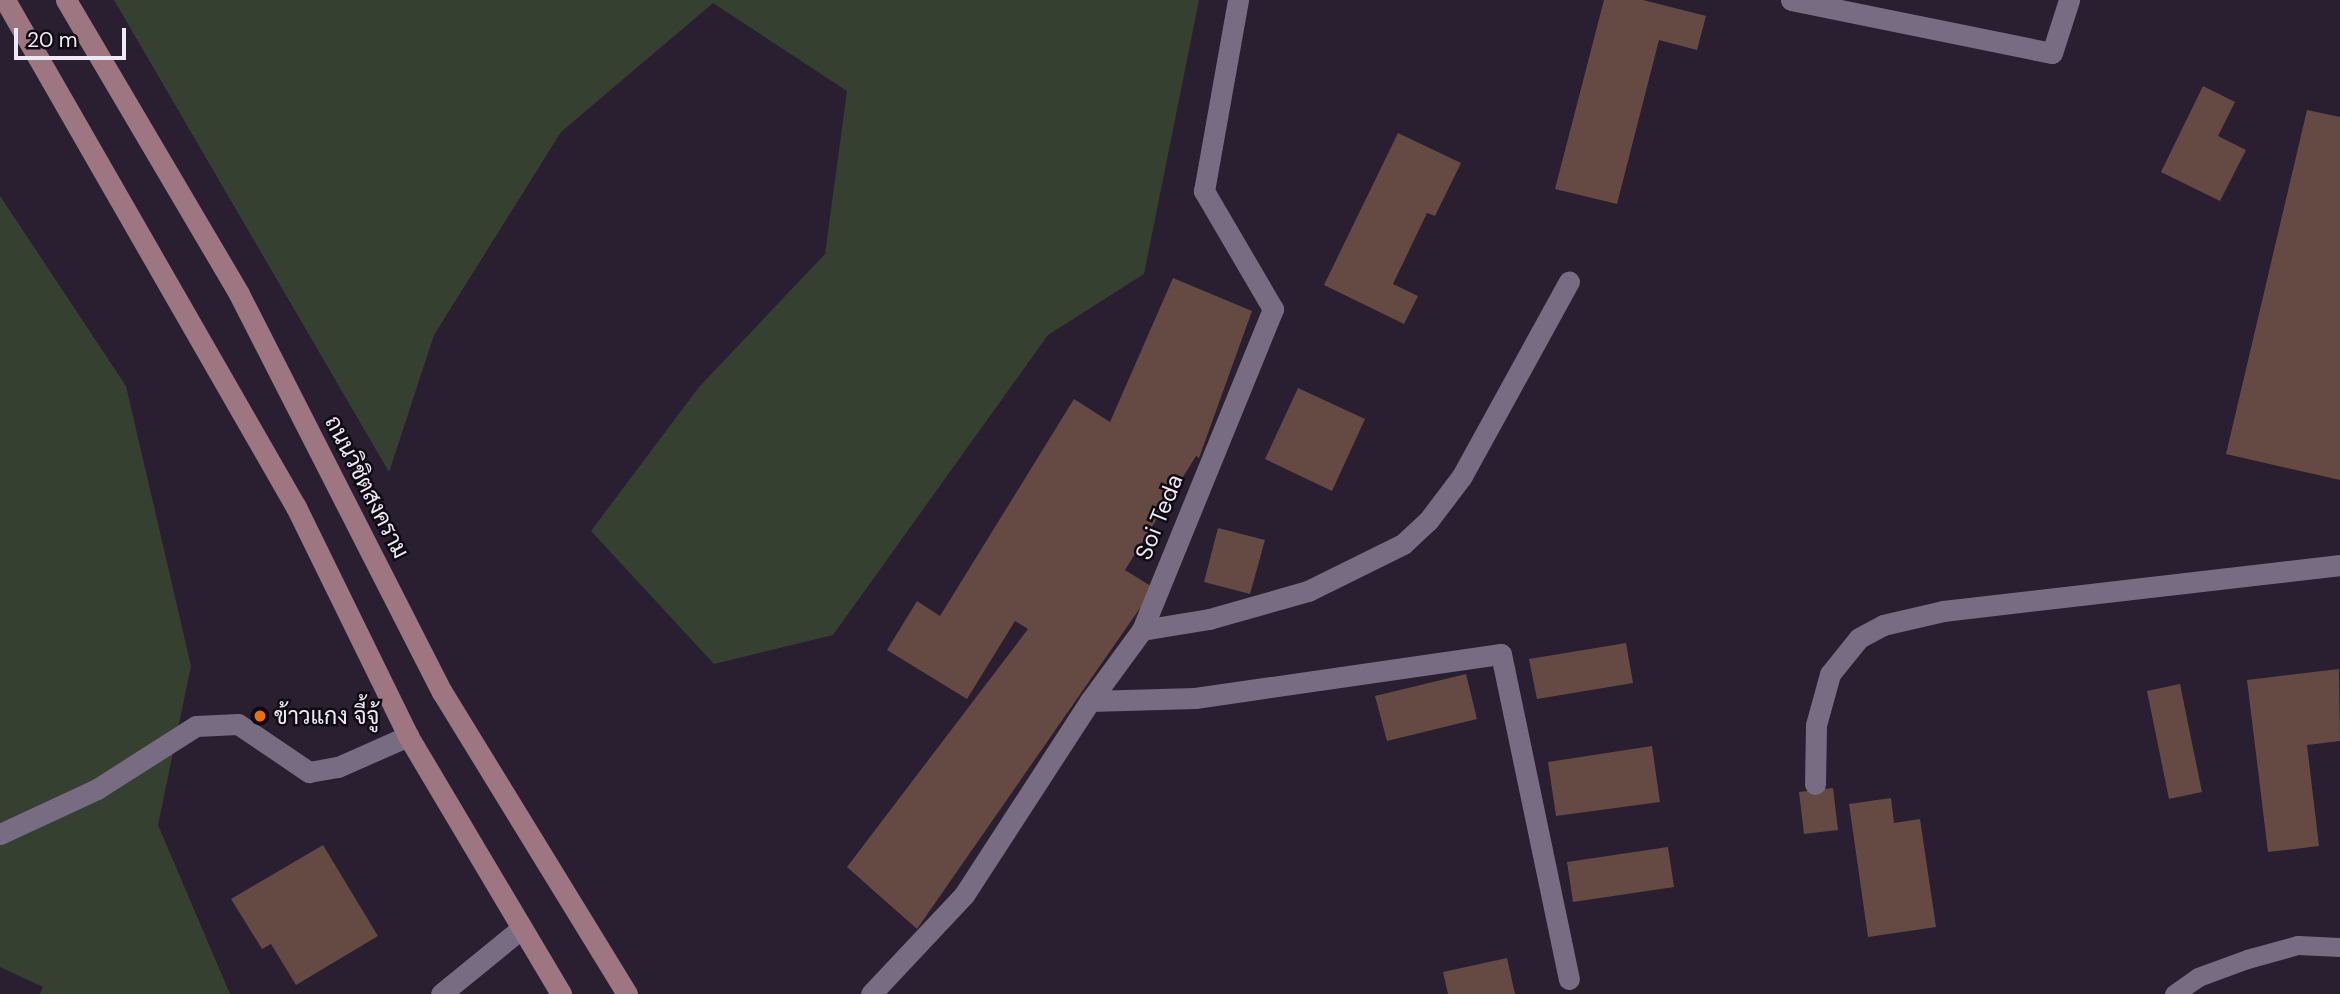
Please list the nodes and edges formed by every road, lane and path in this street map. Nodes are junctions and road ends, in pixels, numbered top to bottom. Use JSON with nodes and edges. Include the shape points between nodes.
{"nodes":[{"id":1,"x":5,"y":0,"type":"edge"},
{"id":2,"x":66,"y":0,"type":"edge"},
{"id":3,"x":1238,"y":0,"type":"edge"},
{"id":4,"x":1791,"y":0,"type":"edge"},
{"id":5,"x":2069,"y":0,"type":"edge"},
{"id":6,"x":1569,"y":281,"type":"dead end"},
{"id":7,"x":2340,"y":565,"type":"edge"},
{"id":8,"x":1142,"y":630,"type":"junction"},
{"id":9,"x":1090,"y":701,"type":"junction"},
{"id":10,"x":408,"y":736,"type":"junction"},
{"id":11,"x":1815,"y":784,"type":"dead end"},
{"id":12,"x":0,"y":834,"type":"edge"},
{"id":13,"x":522,"y":928,"type":"junction"},
{"id":14,"x":2340,"y":947,"type":"edge"},
{"id":15,"x":1569,"y":979,"type":"dead end"},
{"id":16,"x":441,"y":994,"type":"edge"},
{"id":17,"x":561,"y":994,"type":"edge"},
{"id":18,"x":627,"y":994,"type":"edge"},
{"id":19,"x":871,"y":994,"type":"edge"},
{"id":20,"x":2174,"y":994,"type":"edge"}],
"edges":[{"from":1,"to":10,"type":"main road","via":[[296,507]]},
{"from":2,"to":18,"type":"main road","name":"ถนนวิชิตสงคราม","via":[[239,294],[442,692]]},
{"from":3,"to":8,"type":"street","name":"Soi Teda","via":[[1204,191],[1273,309]]},
{"from":4,"to":5,"type":"street","via":[[2052,53]]},
{"from":6,"to":8,"type":"street","via":[[1462,476],[1428,521],[1403,544],[1308,591],[1209,619]]},
{"from":7,"to":11,"type":"street","via":[[1943,611],[1883,625],[1859,638],[1830,674],[1816,725]]},
{"from":8,"to":9,"type":"street","name":"Soi Teda"},
{"from":9,"to":15,"type":"street","via":[[1195,698],[1501,654]]},
{"from":9,"to":19,"type":"street","name":"Soi Teda","via":[[964,895]]},
{"from":10,"to":12,"type":"street","via":[[338,767],[309,772],[238,724],[196,726],[97,789]]},
{"from":10,"to":13,"type":"main road"},
{"from":13,"to":16,"type":"street"},
{"from":13,"to":17,"type":"main road"},
{"from":14,"to":20,"type":"lane","via":[[2298,945],[2247,959],[2198,977]]}]}
